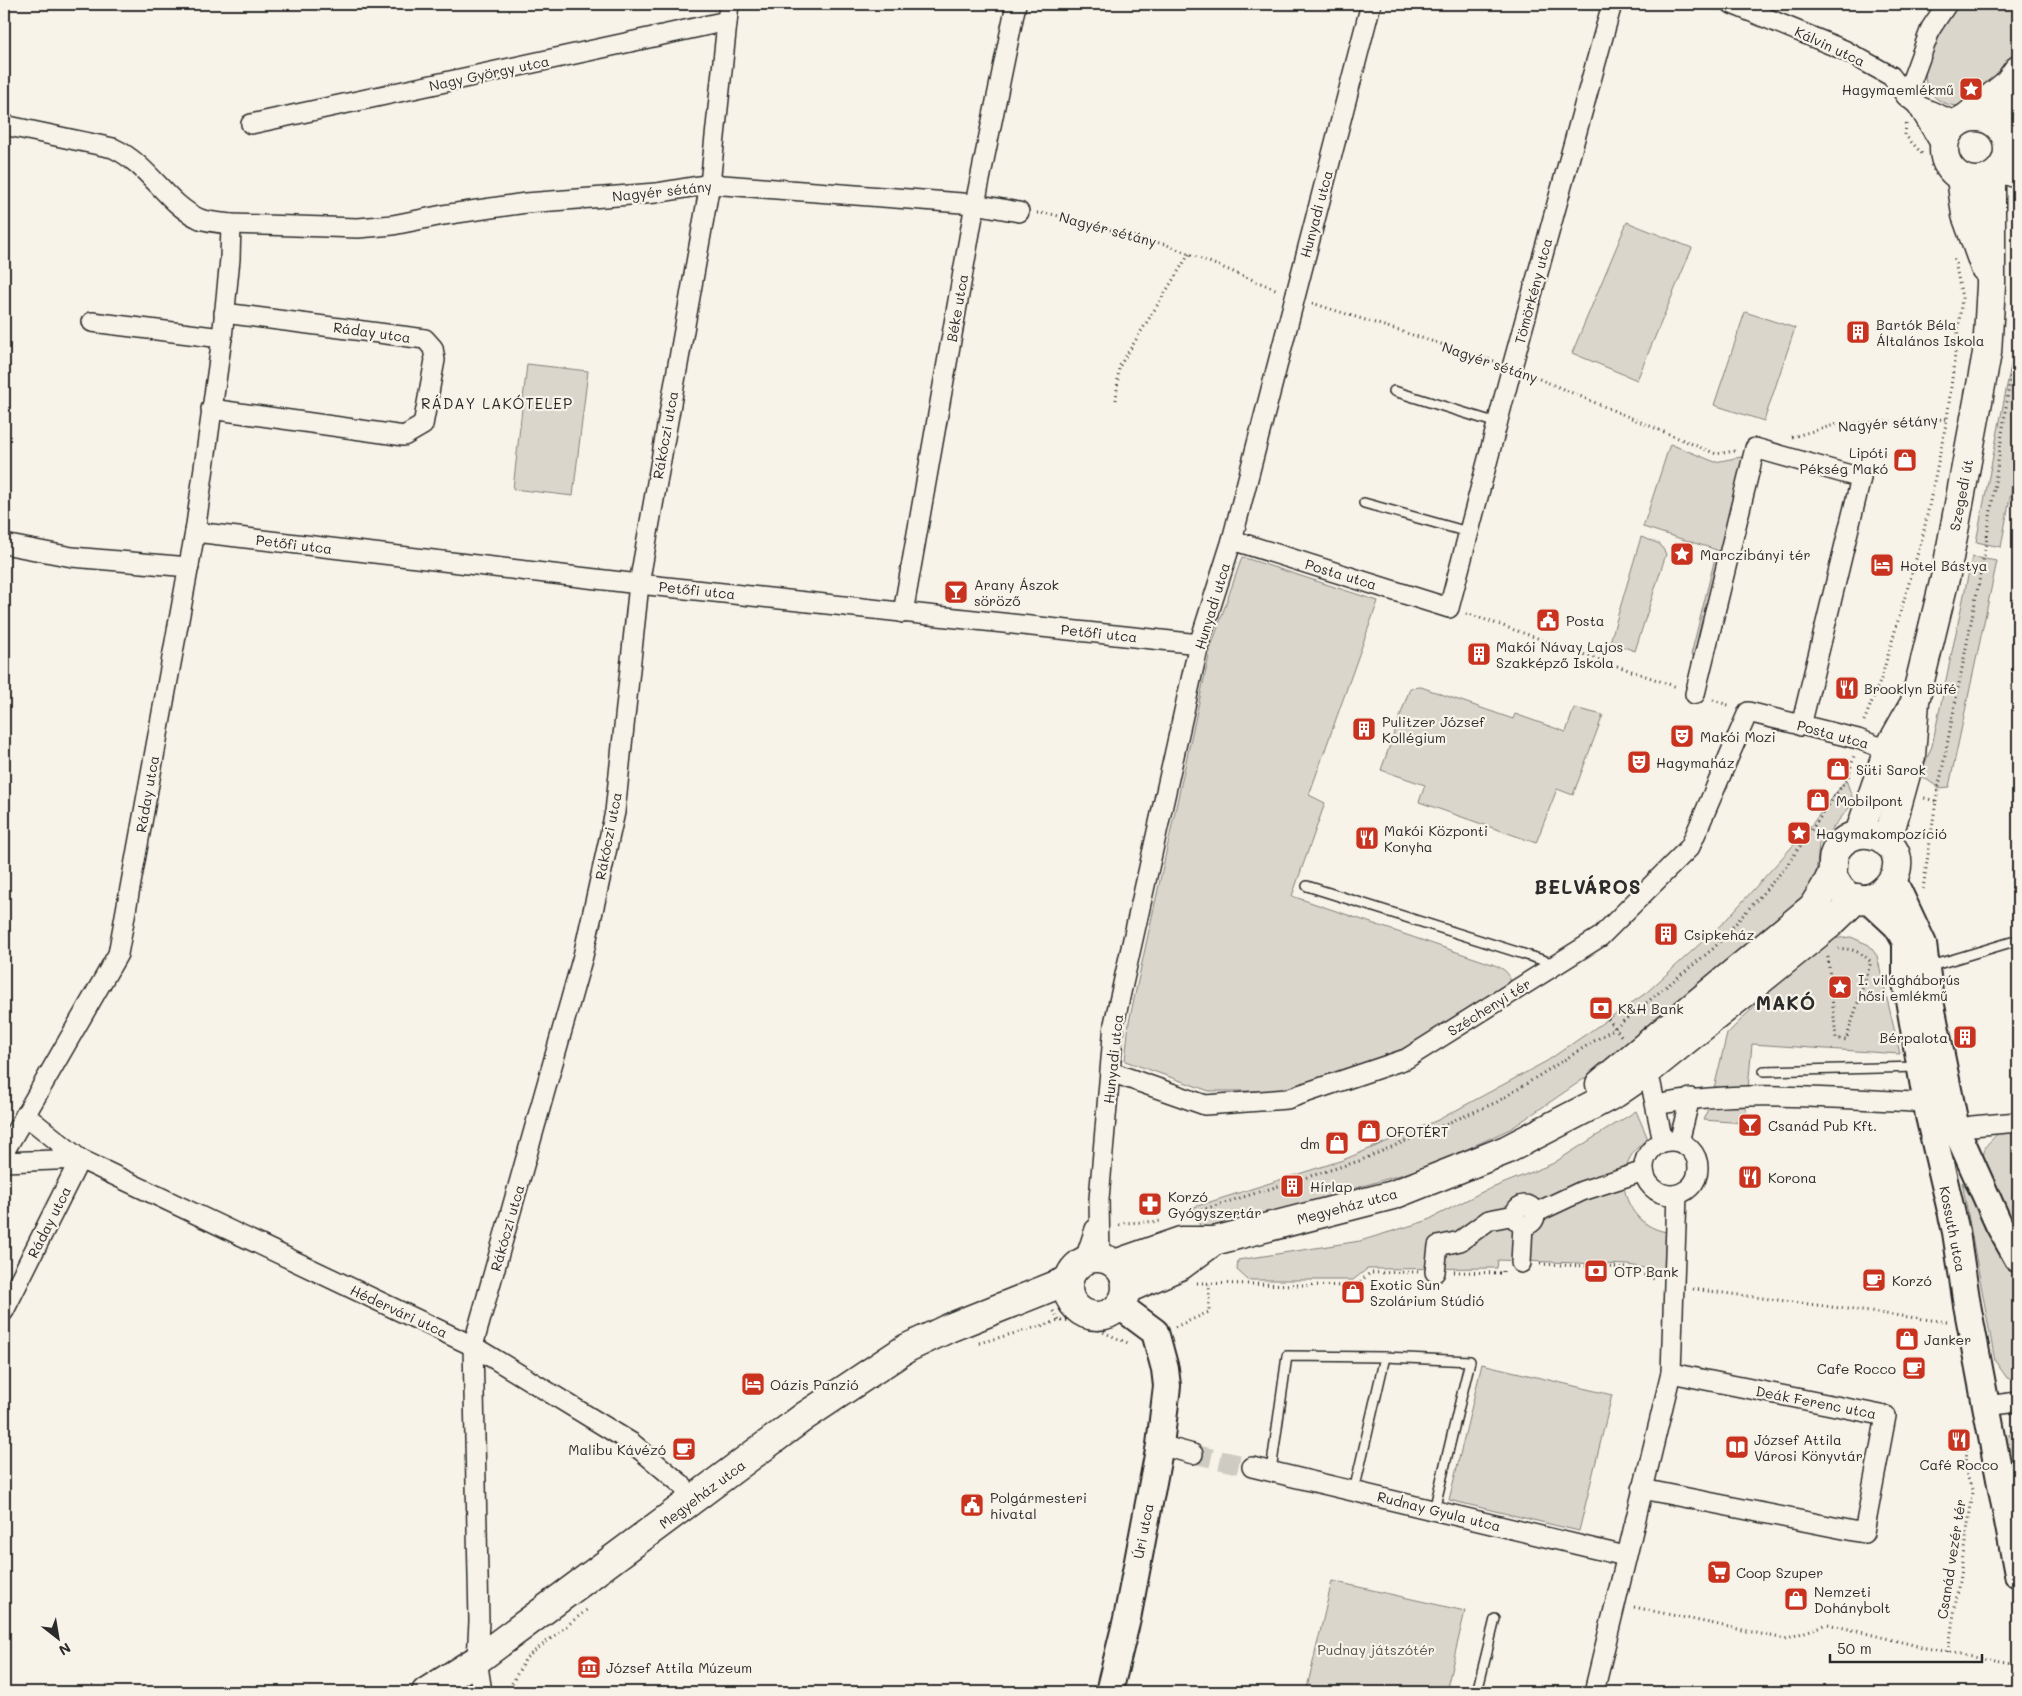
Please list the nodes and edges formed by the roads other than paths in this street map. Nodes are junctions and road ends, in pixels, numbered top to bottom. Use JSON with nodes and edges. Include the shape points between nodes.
{"nodes":[{"id":1,"x":1016,"y":4,"type":"edge"},
{"id":2,"x":1371,"y":4,"type":"edge"},
{"id":3,"x":1612,"y":4,"type":"edge"},
{"id":4,"x":1732,"y":4,"type":"edge"},
{"id":5,"x":1947,"y":4,"type":"edge"},
{"id":6,"x":728,"y":13,"type":"edge"},
{"id":7,"x":2018,"y":70,"type":"edge"},
{"id":8,"x":2018,"y":100,"type":"edge"},
{"id":9,"x":1911,"y":101,"type":"junction"},
{"id":10,"x":1962,"y":120,"type":"junction"},
{"id":11,"x":252,"y":124,"type":"dead end"},
{"id":12,"x":4,"y":125,"type":"edge"},
{"id":13,"x":2010,"y":142,"type":"edge"},
{"id":14,"x":1943,"y":148,"type":"junction"},
{"id":15,"x":2003,"y":176,"type":"edge"},
{"id":16,"x":1949,"y":178,"type":"junction"},
{"id":17,"x":710,"y":184,"type":"junction"},
{"id":18,"x":975,"y":204,"type":"junction"},
{"id":19,"x":1019,"y":212,"type":"road end"},
{"id":20,"x":230,"y":224,"type":"junction"},
{"id":21,"x":1991,"y":285,"type":"junction"},
{"id":22,"x":224,"y":313,"type":"junction"},
{"id":23,"x":92,"y":322,"type":"dead end"},
{"id":24,"x":222,"y":338,"type":"junction"},
{"id":25,"x":1394,"y":391,"type":"dead end"},
{"id":26,"x":211,"y":409,"type":"junction"},
{"id":27,"x":1497,"y":423,"type":"junction"},
{"id":28,"x":1364,"y":503,"type":"dead end"},
{"id":29,"x":195,"y":532,"type":"junction"},
{"id":30,"x":1468,"y":532,"type":"junction"},
{"id":31,"x":1232,"y":540,"type":"junction"},
{"id":32,"x":4,"y":544,"type":"edge"},
{"id":33,"x":189,"y":566,"type":"junction"},
{"id":34,"x":639,"y":584,"type":"junction"},
{"id":35,"x":1449,"y":608,"type":"joint"},
{"id":36,"x":903,"y":613,"type":"junction"},
{"id":37,"x":1199,"y":644,"type":"junction"},
{"id":38,"x":1695,"y":694,"type":"road end"},
{"id":39,"x":1915,"y":701,"type":"junction"},
{"id":40,"x":1748,"y":712,"type":"joint"},
{"id":41,"x":1801,"y":726,"type":"junction"},
{"id":42,"x":1888,"y":750,"type":"junction"},
{"id":43,"x":1859,"y":834,"type":"junction"},
{"id":44,"x":1887,"y":843,"type":"junction"},
{"id":45,"x":1832,"y":872,"type":"junction"},
{"id":46,"x":1893,"y":880,"type":"junction"},
{"id":47,"x":1307,"y":886,"type":"dead end"},
{"id":48,"x":1862,"y":898,"type":"junction"},
{"id":49,"x":2018,"y":940,"type":"edge"},
{"id":50,"x":1557,"y":964,"type":"junction"},
{"id":51,"x":1925,"y":969,"type":"junction"},
{"id":52,"x":1921,"y":1066,"type":"junction"},
{"id":53,"x":1764,"y":1070,"type":"dead end"},
{"id":54,"x":1111,"y":1072,"type":"junction"},
{"id":55,"x":1651,"y":1084,"type":"dead end"},
{"id":56,"x":1690,"y":1098,"type":"junction"},
{"id":57,"x":1912,"y":1102,"type":"dead end"},
{"id":58,"x":1656,"y":1105,"type":"junction"},
{"id":59,"x":25,"y":1115,"type":"junction"},
{"id":60,"x":2018,"y":1122,"type":"edge"},
{"id":61,"x":1557,"y":1123,"type":"junction"},
{"id":62,"x":1945,"y":1133,"type":"junction"},
{"id":63,"x":1671,"y":1142,"type":"junction"},
{"id":64,"x":4,"y":1152,"type":"edge"},
{"id":65,"x":80,"y":1159,"type":"junction"},
{"id":66,"x":4,"y":1162,"type":"edge"},
{"id":67,"x":1644,"y":1171,"type":"junction"},
{"id":68,"x":1677,"y":1195,"type":"junction"},
{"id":69,"x":1099,"y":1216,"type":"junction"},
{"id":70,"x":1524,"y":1218,"type":"junction"},
{"id":71,"x":1214,"y":1241,"type":"junction"},
{"id":72,"x":2018,"y":1259,"type":"edge"},
{"id":73,"x":1094,"y":1260,"type":"junction"},
{"id":74,"x":1521,"y":1263,"type":"road end"},
{"id":75,"x":1435,"y":1272,"type":"road end"},
{"id":76,"x":1090,"y":1309,"type":"junction"},
{"id":77,"x":4,"y":1310,"type":"edge"},
{"id":78,"x":988,"y":1312,"type":"junction"},
{"id":79,"x":473,"y":1346,"type":"junction"},
{"id":80,"x":1385,"y":1358,"type":"junction"},
{"id":81,"x":1671,"y":1373,"type":"junction"},
{"id":82,"x":2018,"y":1402,"type":"edge"},
{"id":83,"x":1986,"y":1406,"type":"junction"},
{"id":84,"x":1160,"y":1445,"type":"junction"},
{"id":85,"x":1193,"y":1454,"type":"tunnel mouth"},
{"id":86,"x":1252,"y":1467,"type":"tunnel mouth"},
{"id":87,"x":1271,"y":1471,"type":"junction"},
{"id":88,"x":1642,"y":1489,"type":"junction"},
{"id":89,"x":1354,"y":1491,"type":"junction"},
{"id":90,"x":694,"y":1501,"type":"junction"},
{"id":91,"x":1434,"y":1510,"type":"junction"},
{"id":92,"x":1625,"y":1556,"type":"junction"},
{"id":93,"x":2018,"y":1574,"type":"edge"},
{"id":94,"x":1495,"y":1618,"type":"dead end"},
{"id":95,"x":477,"y":1660,"type":"junction"},
{"id":96,"x":426,"y":1692,"type":"edge"},
{"id":97,"x":482,"y":1692,"type":"edge"},
{"id":98,"x":1109,"y":1692,"type":"edge"},
{"id":99,"x":1477,"y":1692,"type":"edge"},
{"id":100,"x":1594,"y":1692,"type":"edge"}],
"edges":[{"from":1,"to":18,"type":"street","name":"Béke utca"},
{"from":2,"to":31,"type":"street","name":"Hunyadi utca"},
{"from":3,"to":27,"type":"street","name":"Tömörkény utca"},
{"from":4,"to":9,"type":"street","name":"Kálvin utca","via":[[1844,50],[1891,76]]},
{"from":5,"to":9,"type":"street","via":[[1931,28]]},
{"from":6,"to":11,"type":"street","name":"Nagy György utca"},
{"from":6,"to":17,"type":"street","name":"Rákóczi utca"},
{"from":7,"to":10,"type":"main road","via":[[2008,85]]},
{"from":8,"to":13,"type":"main road"},
{"from":9,"to":10,"type":"street"},
{"from":9,"to":14,"type":"street","name":"Kálvin utca"},
{"from":10,"to":13,"type":"main road","via":[[1987,119]]},
{"from":10,"to":14,"type":"main road","via":[[1950,129]]},
{"from":12,"to":20,"type":"street","via":[[120,152],[141,165],[182,208],[201,219]]},
{"from":13,"to":15,"type":"main road"},
{"from":14,"to":16,"type":"main road"},
{"from":15,"to":16,"type":"main road","via":[[1981,181]]},
{"from":15,"to":21,"type":"main road","name":"Szegedi út"},
{"from":16,"to":21,"type":"main road"},
{"from":17,"to":18,"type":"street","name":"Nagyér sétány"},
{"from":17,"to":20,"type":"street","name":"Nagyér sétány","via":[[656,193],[526,203],[358,228]]},
{"from":17,"to":34,"type":"street","name":"Rákóczi utca"},
{"from":18,"to":19,"type":"street","name":"Nagyér sétány"},
{"from":18,"to":36,"type":"street","name":"Béke utca"},
{"from":20,"to":22,"type":"street","name":"Ráday utca"},
{"from":21,"to":39,"type":"main road","name":"Szegedi út","via":[[1987,353],[1946,574]]},
{"from":22,"to":24,"type":"street","name":"Ráday utca"},
{"from":22,"to":26,"type":"street","name":"Ráday utca","via":[[425,339],[433,348],[435,360],[423,425],[404,436]]},
{"from":23,"to":24,"type":"street"},
{"from":24,"to":26,"type":"street","name":"Ráday utca"},
{"from":25,"to":27,"type":"lane"},
{"from":26,"to":29,"type":"street","name":"Ráday utca"},
{"from":27,"to":30,"type":"street","name":"Tömörkény utca"},
{"from":28,"to":30,"type":"lane"},
{"from":29,"to":33,"type":"street","name":"Ráday utca"},
{"from":29,"to":34,"type":"street","name":"Petőfi utca"},
{"from":30,"to":35,"type":"street","name":"Tömörkény utca"},
{"from":31,"to":35,"type":"street","name":"Posta utca"},
{"from":31,"to":37,"type":"street","name":"Hunyadi utca"},
{"from":32,"to":33,"type":"street","via":[[72,558]]},
{"from":33,"to":59,"type":"street","name":"Ráday utca","via":[[118,954]]},
{"from":34,"to":36,"type":"street","name":"Petőfi utca"},
{"from":34,"to":79,"type":"street","name":"Rákóczi utca","via":[[615,812],[583,956]]},
{"from":36,"to":37,"type":"street","name":"Petőfi utca"},
{"from":37,"to":54,"type":"street","name":"Hunyadi utca","via":[[1114,1024]]},
{"from":38,"to":41,"type":"street","via":[[1755,448],[1861,478]]},
{"from":39,"to":42,"type":"main road"},
{"from":39,"to":44,"type":"main road","via":[[1910,756]]},
{"from":40,"to":41,"type":"street","name":"Posta utca"},
{"from":40,"to":50,"type":"street","name":"Széchenyi tér","via":[[1690,847],[1600,937]]},
{"from":41,"to":42,"type":"street","name":"Posta utca","via":[[1858,739]]},
{"from":42,"to":43,"type":"main road"},
{"from":43,"to":44,"type":"main road","via":[[1870,834]]},
{"from":43,"to":45,"type":"main road","via":[[1849,838],[1835,852]]},
{"from":44,"to":46,"type":"main road","via":[[1896,861]]},
{"from":45,"to":48,"type":"main road","via":[[1841,889]]},
{"from":45,"to":61,"type":"main road","via":[[1813,907],[1604,1080]]},
{"from":46,"to":48,"type":"main road","via":[[1878,896]]},
{"from":46,"to":51,"type":"main road","name":"Kossuth utca","via":[[1923,944]]},
{"from":47,"to":50,"type":"lane"},
{"from":48,"to":52,"type":"main road","name":"Kossuth utca","via":[[1897,926],[1906,942],[1906,982]]},
{"from":48,"to":61,"type":"main road","via":[[1665,1058],[1616,1093]]},
{"from":49,"to":51,"type":"lane"},
{"from":50,"to":54,"type":"street","name":"Széchenyi tér","via":[[1406,1058],[1287,1099],[1205,1105]]},
{"from":51,"to":62,"type":"main road","name":"Kossuth utca"},
{"from":52,"to":53,"type":"lane"},
{"from":52,"to":62,"type":"main road","name":"Kossuth utca"},
{"from":54,"to":69,"type":"street","name":"Hunyadi utca"},
{"from":55,"to":58,"type":"street"},
{"from":56,"to":57,"type":"street","via":[[1755,1095]]},
{"from":56,"to":58,"type":"street"},
{"from":56,"to":63,"type":"street"},
{"from":58,"to":63,"type":"street"},
{"from":59,"to":64,"type":"street","name":"Ráday utca"},
{"from":59,"to":65,"type":"street","name":"Hédervári utca"},
{"from":60,"to":62,"type":"street","via":[[1972,1126]]},
{"from":61,"to":71,"type":"main road","name":"Megyeház utca","via":[[1506,1150],[1393,1195]]},
{"from":62,"to":72,"type":"main road","name":"Kossuth utca"},
{"from":62,"to":83,"type":"main road","name":"Kossuth utca","via":[[1956,1232]]},
{"from":63,"to":67,"type":"street","via":[[1648,1153]]},
{"from":63,"to":68,"type":"street","via":[[1694,1152],[1699,1169],[1692,1186]]},
{"from":65,"to":66,"type":"street","name":"Hédervári utca"},
{"from":65,"to":77,"type":"street","name":"Ráday utca"},
{"from":65,"to":79,"type":"street","name":"Hédervári utca"},
{"from":67,"to":68,"type":"street","via":[[1651,1187],[1659,1193]]},
{"from":67,"to":70,"type":"street","via":[[1582,1191]]},
{"from":68,"to":81,"type":"street"},
{"from":69,"to":73,"type":"street","name":"Hunyadi utca"},
{"from":69,"to":73,"type":"street","name":"Hunyadi utca"},
{"from":70,"to":74,"type":"street"},
{"from":70,"to":75,"type":"street","via":[[1489,1220],[1460,1241],[1438,1246]]},
{"from":71,"to":73,"type":"main road","name":"Megyeház utca","via":[[1181,1241]]},
{"from":71,"to":76,"type":"main road","via":[[1180,1266]]},
{"from":73,"to":76,"type":"main road","via":[[1069,1292],[1073,1304]]},
{"from":73,"to":76,"type":"main road","via":[[1124,1275]]},
{"from":73,"to":78,"type":"main road","name":"Megyeház utca"},
{"from":76,"to":78,"type":"main road"},
{"from":76,"to":84,"type":"main road","name":"Úri utca","via":[[1144,1338],[1165,1369],[1165,1409]]},
{"from":78,"to":90,"type":"main road","name":"Megyeház utca","via":[[907,1348],[805,1416]]},
{"from":79,"to":90,"type":"street","name":"Hédervári utca","via":[[632,1443],[681,1484]]},
{"from":79,"to":95,"type":"street","name":"Rákóczi utca","via":[[480,1621]]},
{"from":80,"to":87,"type":"lane","via":[[1286,1356]]},
{"from":80,"to":89,"type":"lane"},
{"from":80,"to":91,"type":"lane","via":[[1470,1361]]},
{"from":81,"to":88,"type":"street"},
{"from":81,"to":88,"type":"street","name":"Deák Ferenc utca","via":[[1886,1416],[1864,1533]]},
{"from":82,"to":83,"type":"street"},
{"from":83,"to":93,"type":"main road","name":"Kossuth utca"},
{"from":84,"to":85,"type":"street"},
{"from":84,"to":98,"type":"main road","name":"Úri utca","via":[[1127,1619]]},
{"from":86,"to":87,"type":"street","name":"Rudnay Gyula utca"},
{"from":87,"to":89,"type":"street","name":"Rudnay Gyula utca"},
{"from":88,"to":92,"type":"street"},
{"from":89,"to":91,"type":"street","name":"Rudnay Gyula utca"},
{"from":90,"to":95,"type":"main road","name":"Megyeház utca"},
{"from":91,"to":92,"type":"street","name":"Rudnay Gyula utca"},
{"from":92,"to":100,"type":"street"},
{"from":94,"to":99,"type":"lane"},
{"from":95,"to":96,"type":"main road","name":"Megyeház utca"},
{"from":95,"to":97,"type":"street","name":"Rákóczi utca"}]}
